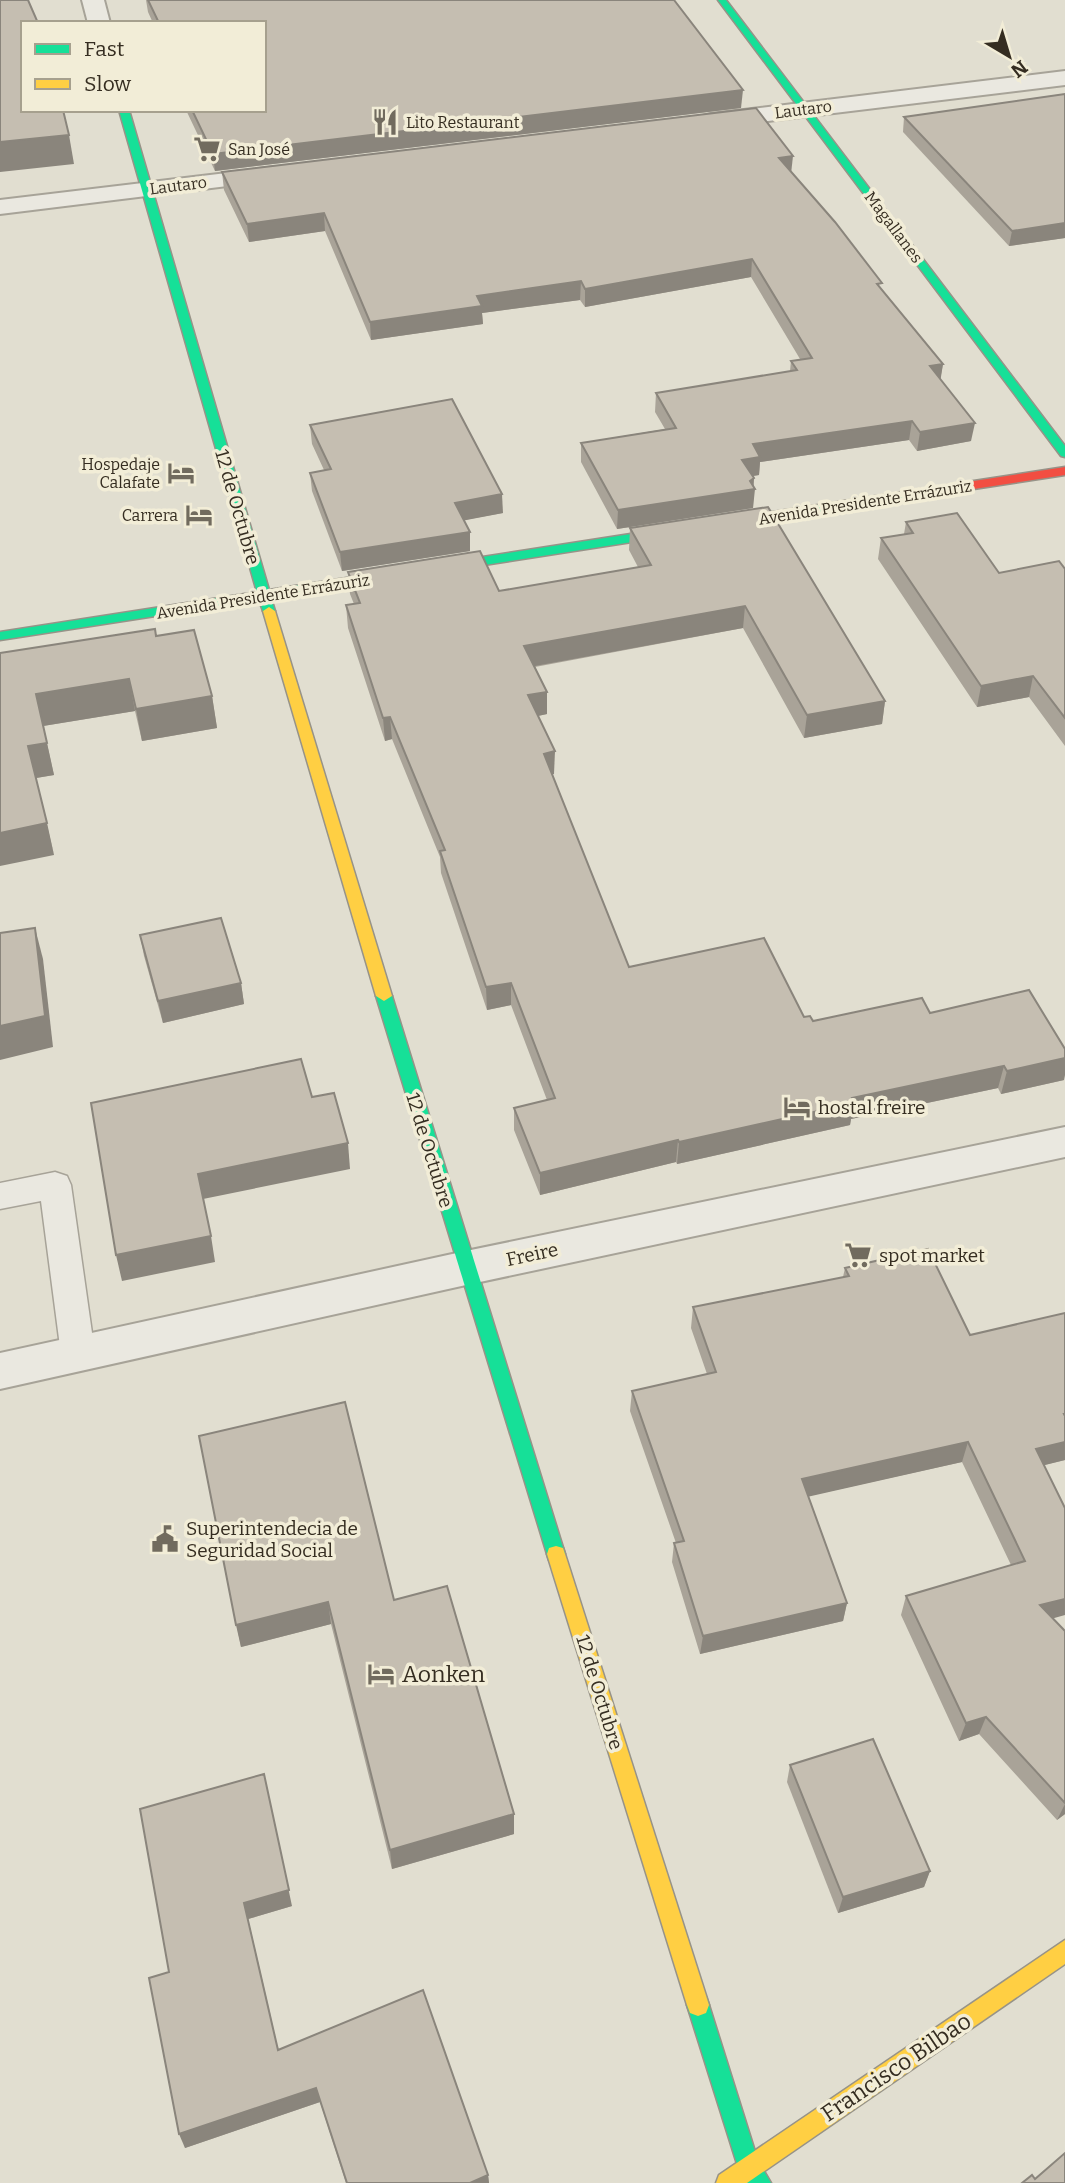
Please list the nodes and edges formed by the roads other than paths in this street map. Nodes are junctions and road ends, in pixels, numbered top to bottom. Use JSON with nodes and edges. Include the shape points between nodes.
{"nodes":[{"id":1,"x":93,"y":0,"type":"edge"},
{"id":2,"x":722,"y":0,"type":"edge"},
{"id":3,"x":99,"y":21,"type":"edge"},
{"id":4,"x":1065,"y":78,"type":"edge"},
{"id":5,"x":806,"y":109,"type":"junction"},
{"id":6,"x":125,"y":112,"type":"edge"},
{"id":7,"x":684,"y":124,"type":"edge"},
{"id":8,"x":299,"y":171,"type":"edge"},
{"id":9,"x":147,"y":189,"type":"junction"},
{"id":10,"x":0,"y":207,"type":"edge"},
{"id":11,"x":1065,"y":454,"type":"edge"},
{"id":12,"x":1065,"y":471,"type":"edge"},
{"id":13,"x":264,"y":595,"type":"junction"},
{"id":14,"x":0,"y":636,"type":"edge"},
{"id":15,"x":1065,"y":1142,"type":"edge"},
{"id":16,"x":0,"y":1196,"type":"edge"},
{"id":17,"x":466,"y":1268,"type":"junction"},
{"id":18,"x":78,"y":1354,"type":"junction"},
{"id":19,"x":0,"y":1371,"type":"edge"},
{"id":20,"x":1065,"y":1951,"type":"edge"},
{"id":21,"x":749,"y":2167,"type":"junction"},
{"id":22,"x":727,"y":2183,"type":"edge"},
{"id":23,"x":760,"y":2183,"type":"edge"}],
"edges":[{"from":1,"to":3,"type":"street"},
{"from":2,"to":5,"type":"street","name":"Magallanes"},
{"from":4,"to":5,"type":"street","name":"Lautaro"},
{"from":5,"to":7,"type":"street","name":"Lautaro"},
{"from":5,"to":11,"type":"street","name":"Magallanes"},
{"from":6,"to":9,"type":"street","name":"12 de Octubre"},
{"from":8,"to":9,"type":"street","name":"Lautaro"},
{"from":9,"to":10,"type":"street","name":"Lautaro"},
{"from":9,"to":13,"type":"street","name":"12 de Octubre"},
{"from":12,"to":13,"type":"street","name":"Avenida Presidente Errázuriz"},
{"from":13,"to":14,"type":"street","name":"Avenida Presidente Errázuriz"},
{"from":13,"to":17,"type":"street","name":"12 de Octubre"},
{"from":15,"to":17,"type":"street","name":"Freire"},
{"from":16,"to":18,"type":"lane","via":[[55,1185]]},
{"from":17,"to":18,"type":"street","name":"Freire"},
{"from":17,"to":21,"type":"street","name":"12 de Octubre"},
{"from":18,"to":19,"type":"street","name":"Freire"},
{"from":20,"to":21,"type":"street","name":"Francisco Bilbao"},
{"from":21,"to":22,"type":"street","name":"Francisco Bilbao"},
{"from":21,"to":23,"type":"street","name":"12 de Octubre"}]}
